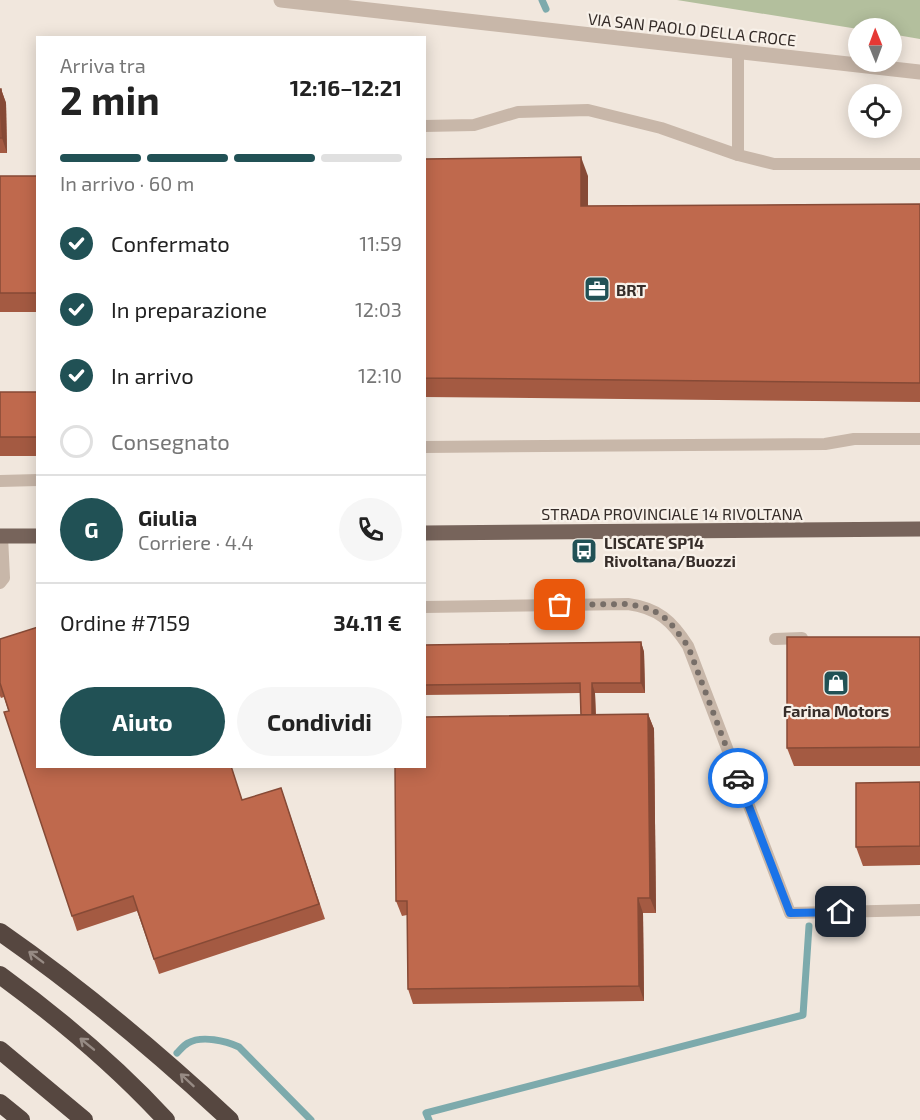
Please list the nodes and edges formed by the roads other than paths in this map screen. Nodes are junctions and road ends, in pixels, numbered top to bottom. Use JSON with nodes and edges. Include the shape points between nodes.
{"nodes":[{"id":1,"x":281,"y":0,"type":"edge"},
{"id":2,"x":738,"y":52,"type":"junction"},
{"id":3,"x":920,"y":72,"type":"edge"},
{"id":4,"x":426,"y":126,"type":"edge"},
{"id":5,"x":738,"y":155,"type":"junction"},
{"id":6,"x":920,"y":164,"type":"edge"},
{"id":7,"x":920,"y":439,"type":"edge"},
{"id":8,"x":426,"y":447,"type":"edge"},
{"id":9,"x":36,"y":480,"type":"edge"},
{"id":10,"x":0,"y":481,"type":"edge"},
{"id":11,"x":920,"y":529,"type":"edge"},
{"id":12,"x":426,"y":533,"type":"edge"},
{"id":13,"x":1,"y":536,"type":"edge"},
{"id":14,"x":36,"y":536,"type":"edge"},
{"id":15,"x":0,"y":583,"type":"edge"},
{"id":16,"x":426,"y":607,"type":"edge"},
{"id":17,"x":820,"y":638,"type":"edge"},
{"id":18,"x":775,"y":639,"type":"dead end"},
{"id":19,"x":920,"y":910,"type":"edge"},
{"id":20,"x":0,"y":932,"type":"edge"},
{"id":21,"x":0,"y":975,"type":"edge"},
{"id":22,"x":0,"y":1050,"type":"edge"},
{"id":23,"x":0,"y":1103,"type":"edge"},
{"id":24,"x":21,"y":1120,"type":"edge"},
{"id":25,"x":84,"y":1120,"type":"edge"},
{"id":26,"x":166,"y":1120,"type":"edge"},
{"id":27,"x":230,"y":1120,"type":"edge"}],
"edges":[{"from":1,"to":2,"type":"street","name":"VIA SAN PAOLO DELLA CROCE"},
{"from":2,"to":3,"type":"street","name":"VIA SAN PAOLO DELLA CROCE"},
{"from":2,"to":5,"type":"lane"},
{"from":4,"to":5,"type":"lane","via":[[474,125],[518,112],[588,110],[662,128]]},
{"from":5,"to":6,"type":"lane","via":[[774,164]]},
{"from":7,"to":8,"type":"lane","via":[[854,439],[825,444]]},
{"from":9,"to":10,"type":"lane"},
{"from":11,"to":12,"type":"main road","name":"STRADA PROVINCIALE 14 RIVOLTANA"},
{"from":13,"to":14,"type":"main road"},
{"from":13,"to":15,"type":"lane","via":[[4,578]]},
{"from":16,"to":19,"type":"lane","via":[[628,604],[651,609],[668,620],[688,646],[790,913]]},
{"from":17,"to":18,"type":"lane"},
{"from":27,"to":20,"type":"highway","one_way":true,"via":[[126,1027]]},
{"from":26,"to":21,"type":"highway","one_way":true,"via":[[98,1052]]},
{"from":22,"to":25,"type":"highway"},
{"from":23,"to":24,"type":"highway"}]}
